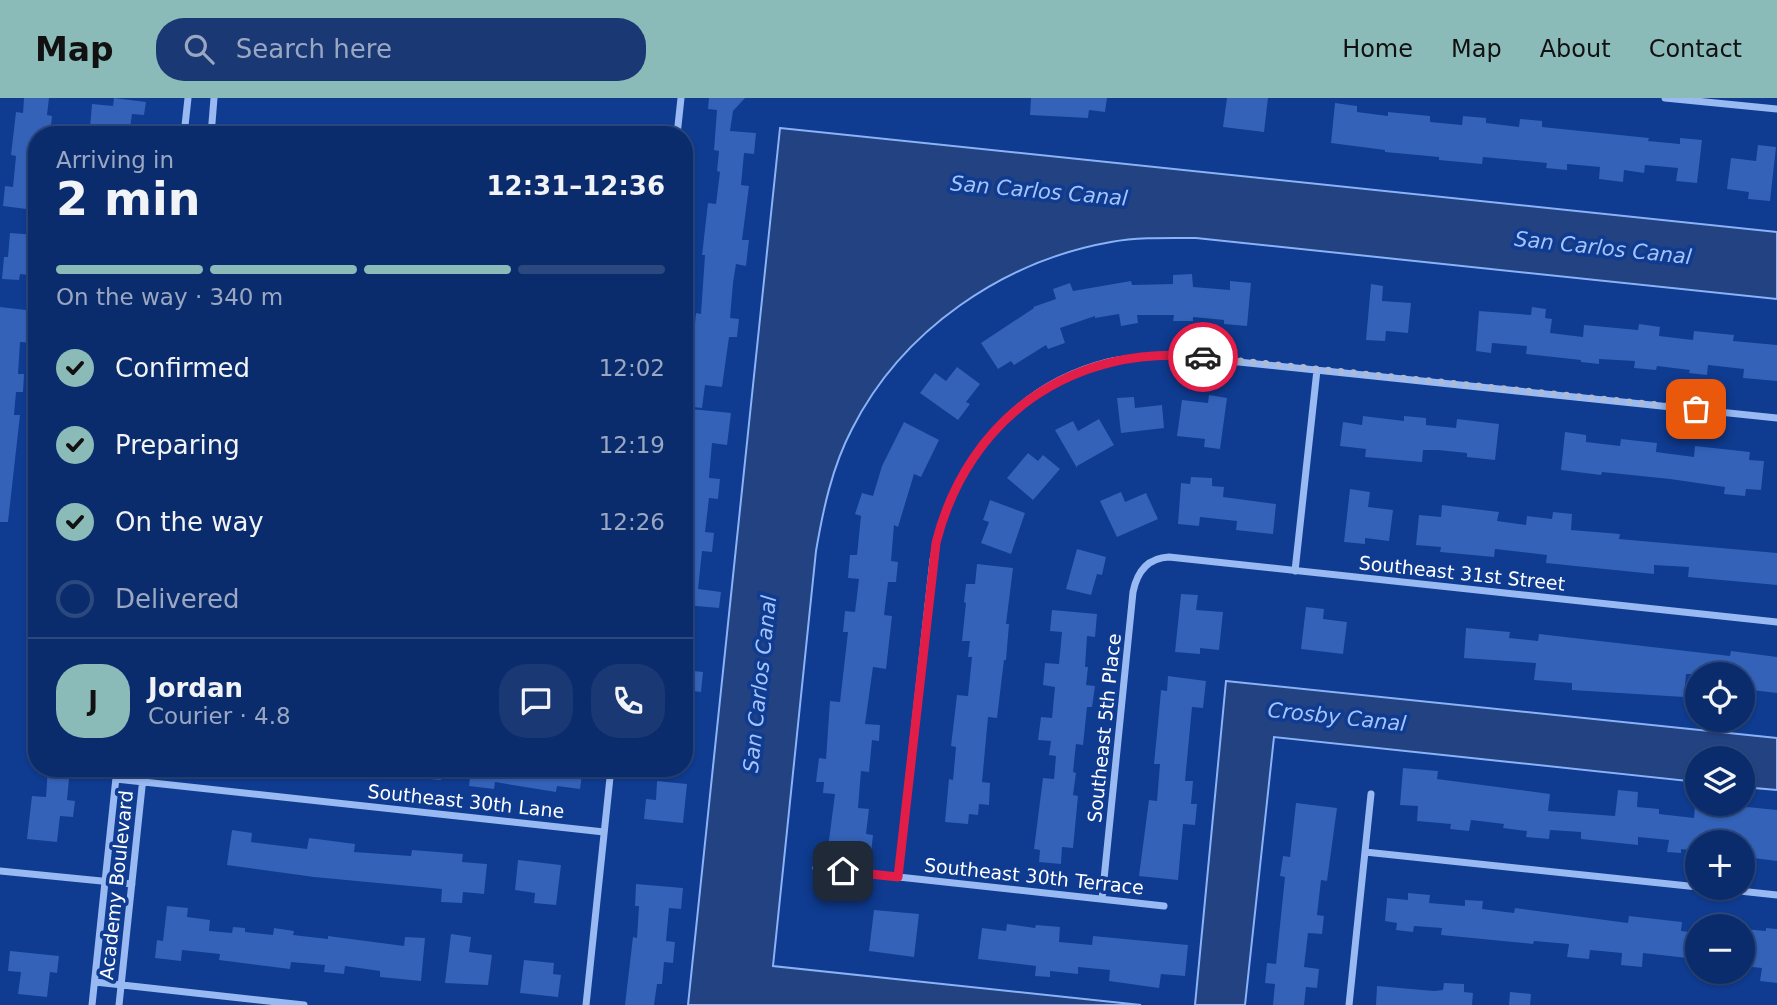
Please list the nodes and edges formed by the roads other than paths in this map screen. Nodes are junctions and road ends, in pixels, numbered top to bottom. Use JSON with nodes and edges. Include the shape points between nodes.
{"nodes":[{"id":1,"x":188,"y":98,"type":"edge"},
{"id":2,"x":214,"y":98,"type":"edge"},
{"id":3,"x":681,"y":98,"type":"edge"},
{"id":4,"x":1665,"y":98,"type":"edge"},
{"id":5,"x":1777,"y":109,"type":"edge"},
{"id":6,"x":185,"y":126,"type":"edge"},
{"id":7,"x":212,"y":126,"type":"edge"},
{"id":8,"x":678,"y":126,"type":"edge"},
{"id":9,"x":1317,"y":370,"type":"junction"},
{"id":10,"x":1777,"y":418,"type":"edge"},
{"id":11,"x":1146,"y":564,"type":"joint"},
{"id":12,"x":1295,"y":571,"type":"junction"},
{"id":13,"x":1777,"y":622,"type":"edge"},
{"id":14,"x":143,"y":777,"type":"edge"},
{"id":15,"x":610,"y":777,"type":"edge"},
{"id":16,"x":116,"y":779,"type":"joint"},
{"id":17,"x":143,"y":783,"type":"junction"},
{"id":18,"x":1371,"y":794,"type":"dead end"},
{"id":19,"x":604,"y":832,"type":"junction"},
{"id":20,"x":1365,"y":852,"type":"junction"},
{"id":21,"x":816,"y":869,"type":"dead end"},
{"id":22,"x":0,"y":871,"type":"edge"},
{"id":23,"x":898,"y":877,"type":"junction"},
{"id":24,"x":105,"y":882,"type":"junction"},
{"id":25,"x":132,"y":884,"type":"junction"},
{"id":26,"x":1685,"y":885,"type":"edge"},
{"id":27,"x":1755,"y":893,"type":"edge"},
{"id":28,"x":1777,"y":895,"type":"edge"},
{"id":29,"x":1102,"y":899,"type":"junction"},
{"id":30,"x":1164,"y":906,"type":"dead end"},
{"id":31,"x":94,"y":982,"type":"junction"},
{"id":32,"x":121,"y":986,"type":"junction"},
{"id":33,"x":92,"y":1005,"type":"edge"},
{"id":34,"x":119,"y":1005,"type":"edge"},
{"id":35,"x":304,"y":1005,"type":"edge"},
{"id":36,"x":586,"y":1005,"type":"edge"},
{"id":37,"x":1349,"y":1005,"type":"edge"}],
"edges":[{"from":1,"to":6,"type":"street"},
{"from":2,"to":7,"type":"street"},
{"from":3,"to":8,"type":"street"},
{"from":4,"to":5,"type":"street"},
{"from":9,"to":10,"type":"street"},
{"from":9,"to":12,"type":"street"},
{"from":9,"to":23,"type":"street","via":[[1172,355],[1122,359],[1059,381],[1030,398],[980,446],[946,509],[936,543]]},
{"from":11,"to":12,"type":"street","name":"Southeast 31st Street","via":[[1169,557]]},
{"from":11,"to":29,"type":"street","name":"Southeast 5th Place","via":[[1133,592]]},
{"from":12,"to":13,"type":"street","name":"Southeast 31st Street"},
{"from":14,"to":17,"type":"street","name":"Academy Boulevard"},
{"from":15,"to":19,"type":"street"},
{"from":16,"to":17,"type":"street","name":"Southeast 30th Lane"},
{"from":16,"to":24,"type":"street","name":"Academy Boulevard"},
{"from":17,"to":19,"type":"street","name":"Southeast 30th Lane"},
{"from":17,"to":25,"type":"street","name":"Academy Boulevard"},
{"from":18,"to":20,"type":"street"},
{"from":19,"to":36,"type":"street"},
{"from":20,"to":26,"type":"street"},
{"from":20,"to":37,"type":"street"},
{"from":21,"to":23,"type":"street","name":"Southeast 30th Terrace"},
{"from":22,"to":24,"type":"street"},
{"from":23,"to":29,"type":"street","name":"Southeast 30th Terrace"},
{"from":24,"to":25,"type":"street"},
{"from":24,"to":31,"type":"street","name":"Academy Boulevard"},
{"from":25,"to":32,"type":"street","name":"Academy Boulevard"},
{"from":27,"to":28,"type":"street"},
{"from":29,"to":30,"type":"street","name":"Southeast 30th Terrace"},
{"from":31,"to":32,"type":"street"},
{"from":31,"to":33,"type":"street","name":"Academy Boulevard"},
{"from":32,"to":34,"type":"street","name":"Academy Boulevard"},
{"from":32,"to":35,"type":"street"}]}
